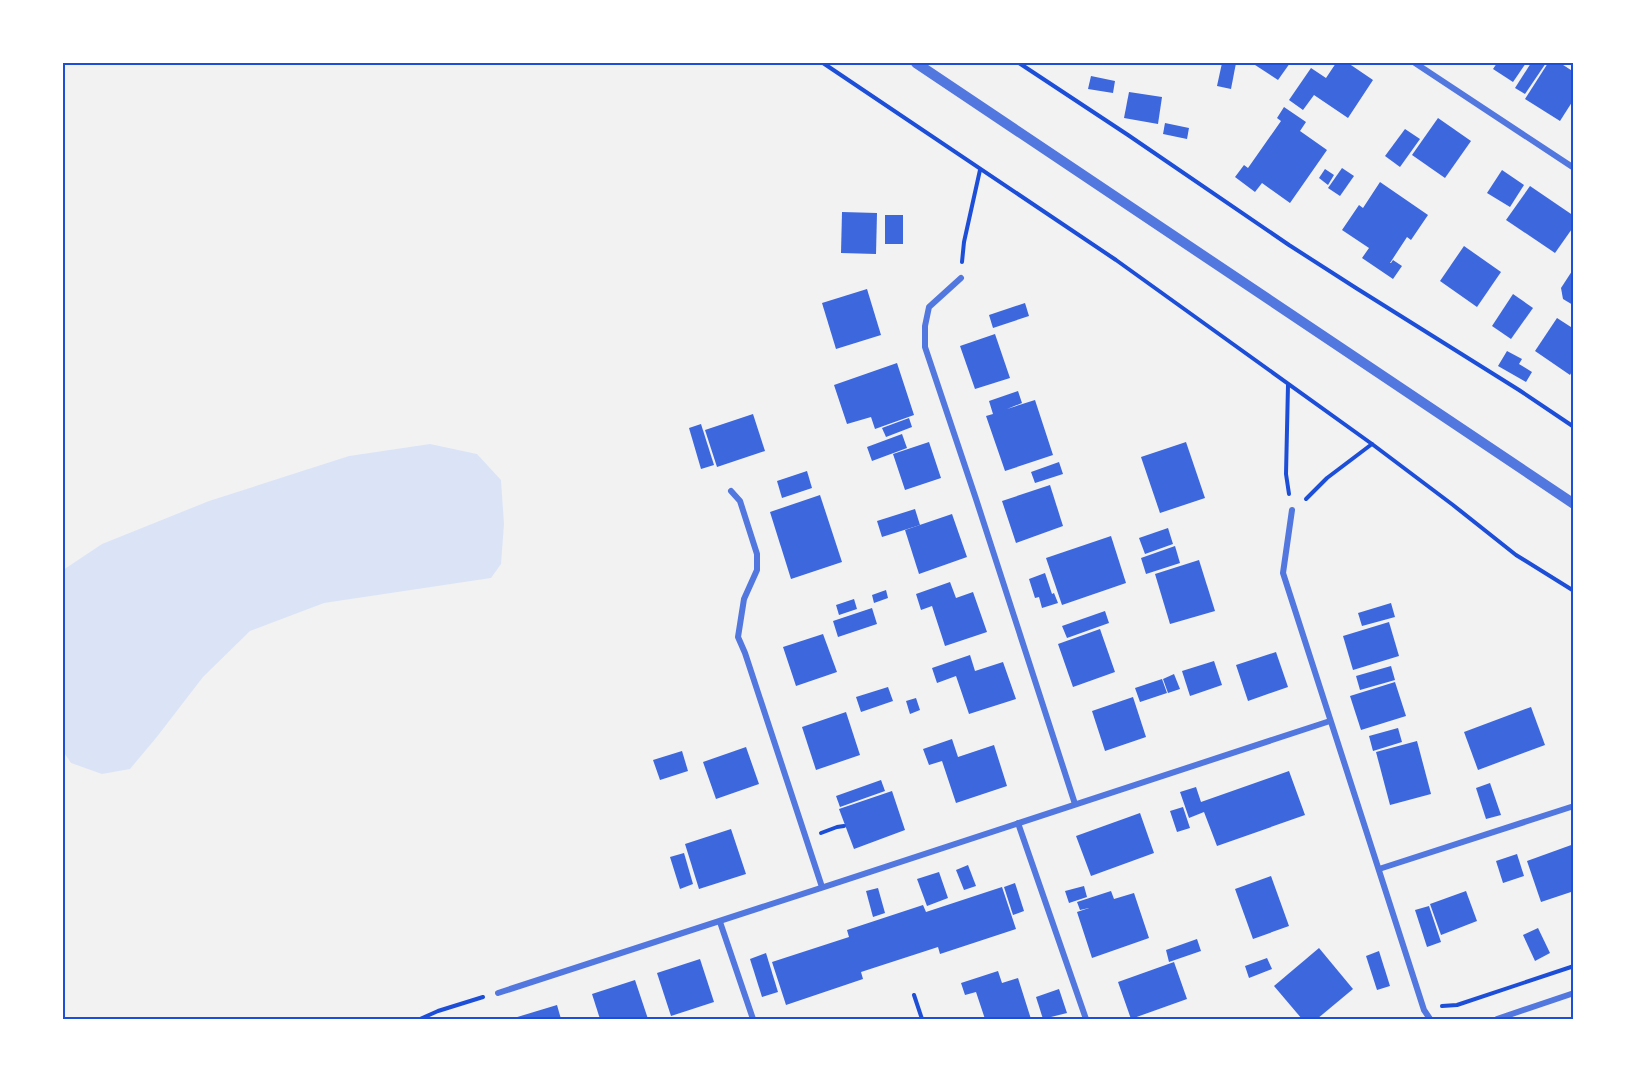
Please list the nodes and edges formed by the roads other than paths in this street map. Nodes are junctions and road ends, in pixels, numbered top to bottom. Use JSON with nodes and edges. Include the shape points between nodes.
{"nodes":[{"id":1,"x":916,"y":63,"type":"edge"},
{"id":2,"x":1415,"y":63,"type":"edge"},
{"id":3,"x":1574,"y":168,"type":"edge"},
{"id":4,"x":961,"y":278,"type":"road end"},
{"id":5,"x":731,"y":491,"type":"dead end"},
{"id":6,"x":1574,"y":504,"type":"edge"},
{"id":7,"x":1292,"y":510,"type":"road end"},
{"id":8,"x":1330,"y":721,"type":"junction"},
{"id":9,"x":1075,"y":804,"type":"junction"},
{"id":10,"x":1574,"y":806,"type":"edge"},
{"id":11,"x":1018,"y":823,"type":"junction"},
{"id":12,"x":1379,"y":869,"type":"junction"},
{"id":13,"x":822,"y":887,"type":"junction"},
{"id":14,"x":720,"y":922,"type":"junction"},
{"id":15,"x":498,"y":993,"type":"road end"},
{"id":16,"x":1574,"y":993,"type":"edge"},
{"id":17,"x":753,"y":1019,"type":"edge"},
{"id":18,"x":1086,"y":1019,"type":"edge"},
{"id":19,"x":1430,"y":1019,"type":"edge"},
{"id":20,"x":1497,"y":1019,"type":"edge"}],
"edges":[{"from":1,"to":6,"type":"street"},
{"from":2,"to":3,"type":"street"},
{"from":4,"to":9,"type":"street","via":[[929,308],[925,347]]},
{"from":5,"to":13,"type":"street","via":[[740,501],[757,554],[757,570],[744,599],[738,637]]},
{"from":7,"to":8,"type":"street","via":[[1283,573]]},
{"from":8,"to":9,"type":"street"},
{"from":8,"to":12,"type":"street"},
{"from":9,"to":11,"type":"street"},
{"from":10,"to":12,"type":"street"},
{"from":11,"to":13,"type":"street"},
{"from":11,"to":18,"type":"street"},
{"from":12,"to":19,"type":"street"},
{"from":13,"to":14,"type":"street"},
{"from":14,"to":15,"type":"street"},
{"from":14,"to":17,"type":"street"},
{"from":16,"to":20,"type":"street"}]}
